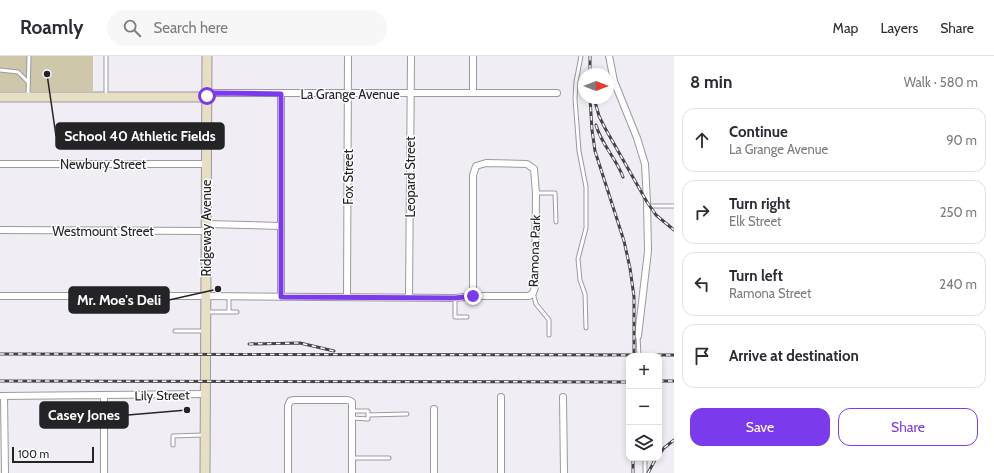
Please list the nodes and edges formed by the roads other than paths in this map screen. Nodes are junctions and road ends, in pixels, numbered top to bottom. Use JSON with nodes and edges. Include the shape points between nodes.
{"nodes":[{"id":1,"x":29,"y":56,"type":"edge"},
{"id":2,"x":106,"y":56,"type":"edge"},
{"id":3,"x":207,"y":56,"type":"edge"},
{"id":4,"x":348,"y":56,"type":"edge"},
{"id":5,"x":411,"y":56,"type":"edge"},
{"id":6,"x":473,"y":56,"type":"edge"},
{"id":7,"x":581,"y":56,"type":"edge"},
{"id":8,"x":609,"y":56,"type":"edge"},
{"id":9,"x":0,"y":70,"type":"edge"},
{"id":10,"x":28,"y":82,"type":"junction"},
{"id":11,"x":473,"y":93,"type":"junction"},
{"id":12,"x":557,"y":93,"type":"dead end"},
{"id":13,"x":281,"y":94,"type":"junction"},
{"id":14,"x":348,"y":94,"type":"junction"},
{"id":15,"x":411,"y":94,"type":"junction"},
{"id":16,"x":207,"y":96,"type":"junction"},
{"id":17,"x":0,"y":97,"type":"edge"},
{"id":18,"x":28,"y":97,"type":"junction"},
{"id":19,"x":106,"y":97,"type":"junction"},
{"id":20,"x":0,"y":164,"type":"edge"},
{"id":21,"x":206,"y":164,"type":"junction"},
{"id":22,"x":536,"y":193,"type":"junction"},
{"id":23,"x":647,"y":206,"type":"junction"},
{"id":24,"x":674,"y":206,"type":"edge"},
{"id":25,"x":556,"y":222,"type":"dead end"},
{"id":26,"x":281,"y":226,"type":"junction"},
{"id":27,"x":206,"y":228,"type":"junction"},
{"id":28,"x":0,"y":230,"type":"edge"},
{"id":29,"x":533,"y":293,"type":"junction"},
{"id":30,"x":0,"y":296,"type":"edge"},
{"id":31,"x":206,"y":296,"type":"junction"},
{"id":32,"x":229,"y":296,"type":"junction"},
{"id":33,"x":473,"y":296,"type":"junction"},
{"id":34,"x":281,"y":297,"type":"junction"},
{"id":35,"x":347,"y":297,"type":"junction"},
{"id":36,"x":410,"y":297,"type":"junction"},
{"id":37,"x":455,"y":298,"type":"junction"},
{"id":38,"x":205,"y":312,"type":"junction"},
{"id":39,"x":229,"y":312,"type":"junction"},
{"id":40,"x":237,"y":312,"type":"dead end"},
{"id":41,"x":467,"y":317,"type":"dead end"},
{"id":42,"x":586,"y":328,"type":"dead end"},
{"id":43,"x":175,"y":331,"type":"dead end"},
{"id":44,"x":205,"y":331,"type":"junction"},
{"id":45,"x":549,"y":335,"type":"dead end"},
{"id":46,"x":638,"y":336,"type":"joint"},
{"id":47,"x":639,"y":353,"type":"edge"},
{"id":48,"x":205,"y":394,"type":"junction"},
{"id":49,"x":2,"y":396,"type":"edge"},
{"id":50,"x":104,"y":396,"type":"junction"},
{"id":51,"x":501,"y":397,"type":"dead end"},
{"id":52,"x":564,"y":397,"type":"dead end"},
{"id":53,"x":434,"y":409,"type":"dead end"},
{"id":54,"x":352,"y":411,"type":"junction"},
{"id":55,"x":407,"y":414,"type":"dead end"},
{"id":56,"x":368,"y":415,"type":"junction"},
{"id":57,"x":352,"y":418,"type":"junction"},
{"id":58,"x":205,"y":435,"type":"junction"},
{"id":59,"x":173,"y":445,"type":"dead end"},
{"id":60,"x":352,"y":458,"type":"junction"},
{"id":61,"x":389,"y":458,"type":"dead end"},
{"id":62,"x":645,"y":461,"type":"edge"},
{"id":63,"x":5,"y":473,"type":"edge"},
{"id":64,"x":104,"y":473,"type":"edge"},
{"id":65,"x":205,"y":473,"type":"edge"},
{"id":66,"x":288,"y":473,"type":"edge"},
{"id":67,"x":352,"y":473,"type":"edge"},
{"id":68,"x":434,"y":473,"type":"edge"},
{"id":69,"x":501,"y":473,"type":"edge"},
{"id":70,"x":564,"y":473,"type":"edge"},
{"id":71,"x":645,"y":473,"type":"edge"}],
"edges":[{"from":1,"to":10,"type":"lane"},
{"from":2,"to":19,"type":"lane"},
{"from":3,"to":16,"type":"street","name":"Ridgeway Avenue"},
{"from":4,"to":14,"type":"street","name":"Fox Street"},
{"from":5,"to":15,"type":"street","name":"Leopard Street"},
{"from":6,"to":11,"type":"street"},
{"from":7,"to":42,"type":"lane","via":[[575,100],[579,150],[586,187],[586,228],[578,259],[580,280],[585,294]]},
{"from":8,"to":23,"type":"street","via":[[614,81],[645,164]]},
{"from":9,"to":10,"type":"lane","via":[[18,72]]},
{"from":10,"to":18,"type":"lane"},
{"from":11,"to":12,"type":"street","name":"La Grange Avenue"},
{"from":11,"to":15,"type":"street","name":"La Grange Avenue"},
{"from":13,"to":14,"type":"street","name":"La Grange Avenue"},
{"from":13,"to":16,"type":"street","name":"La Grange Avenue","via":[[215,93]]},
{"from":13,"to":26,"type":"street"},
{"from":14,"to":15,"type":"street","name":"La Grange Avenue"},
{"from":14,"to":35,"type":"street","name":"Fox Street"},
{"from":15,"to":36,"type":"street","name":"Leopard Street"},
{"from":16,"to":19,"type":"street","name":"La Grange Avenue"},
{"from":16,"to":21,"type":"street","name":"Ridgeway Avenue"},
{"from":17,"to":18,"type":"street","name":"La Grange Avenue"},
{"from":18,"to":19,"type":"street","name":"La Grange Avenue"},
{"from":20,"to":21,"type":"street","name":"Newbury Street"},
{"from":21,"to":27,"type":"street","name":"Ridgeway Avenue"},
{"from":22,"to":25,"type":"lane","via":[[555,193]]},
{"from":22,"to":29,"type":"street","name":"Ramona Park"},
{"from":22,"to":33,"type":"street","name":"Ramona Park","via":[[534,169],[527,164],[486,163],[475,168]]},
{"from":23,"to":24,"type":"lane"},
{"from":23,"to":46,"type":"street","via":[[648,251]]},
{"from":26,"to":27,"type":"street","name":"Westmount Street"},
{"from":26,"to":34,"type":"street"},
{"from":27,"to":28,"type":"street","name":"Westmount Street"},
{"from":27,"to":31,"type":"street","name":"Ridgeway Avenue"},
{"from":29,"to":33,"type":"street","name":"Ramona Park","via":[[527,296]]},
{"from":29,"to":45,"type":"lane","via":[[536,304],[549,320]]},
{"from":30,"to":31,"type":"street"},
{"from":31,"to":32,"type":"street"},
{"from":31,"to":38,"type":"street","name":"Ridgeway Avenue"},
{"from":32,"to":34,"type":"street"},
{"from":32,"to":39,"type":"lane"},
{"from":33,"to":37,"type":"street"},
{"from":34,"to":35,"type":"street"},
{"from":35,"to":36,"type":"street"},
{"from":36,"to":37,"type":"street"},
{"from":37,"to":41,"type":"lane","via":[[455,317]]},
{"from":38,"to":39,"type":"lane"},
{"from":38,"to":44,"type":"street","name":"Ridgeway Avenue"},
{"from":39,"to":40,"type":"lane"},
{"from":43,"to":44,"type":"lane"},
{"from":44,"to":48,"type":"street","name":"Ridgeway Avenue"},
{"from":46,"to":47,"type":"lane"},
{"from":48,"to":50,"type":"street","name":"Lily Street"},
{"from":48,"to":58,"type":"street","name":"Ridgeway Avenue"},
{"from":49,"to":50,"type":"street","name":"Lily Street"},
{"from":49,"to":63,"type":"street"},
{"from":50,"to":64,"type":"street"},
{"from":51,"to":69,"type":"street"},
{"from":52,"to":70,"type":"street"},
{"from":53,"to":68,"type":"street"},
{"from":54,"to":56,"type":"lane","via":[[368,411]]},
{"from":54,"to":57,"type":"street"},
{"from":54,"to":66,"type":"street","via":[[352,402],[348,400],[290,401]]},
{"from":55,"to":56,"type":"lane"},
{"from":56,"to":57,"type":"lane","via":[[368,419]]},
{"from":57,"to":60,"type":"street"},
{"from":58,"to":59,"type":"lane","via":[[173,436]]},
{"from":58,"to":65,"type":"street","name":"Ridgeway Avenue"},
{"from":60,"to":61,"type":"lane"},
{"from":60,"to":67,"type":"street"},
{"from":62,"to":71,"type":"lane"}]}
